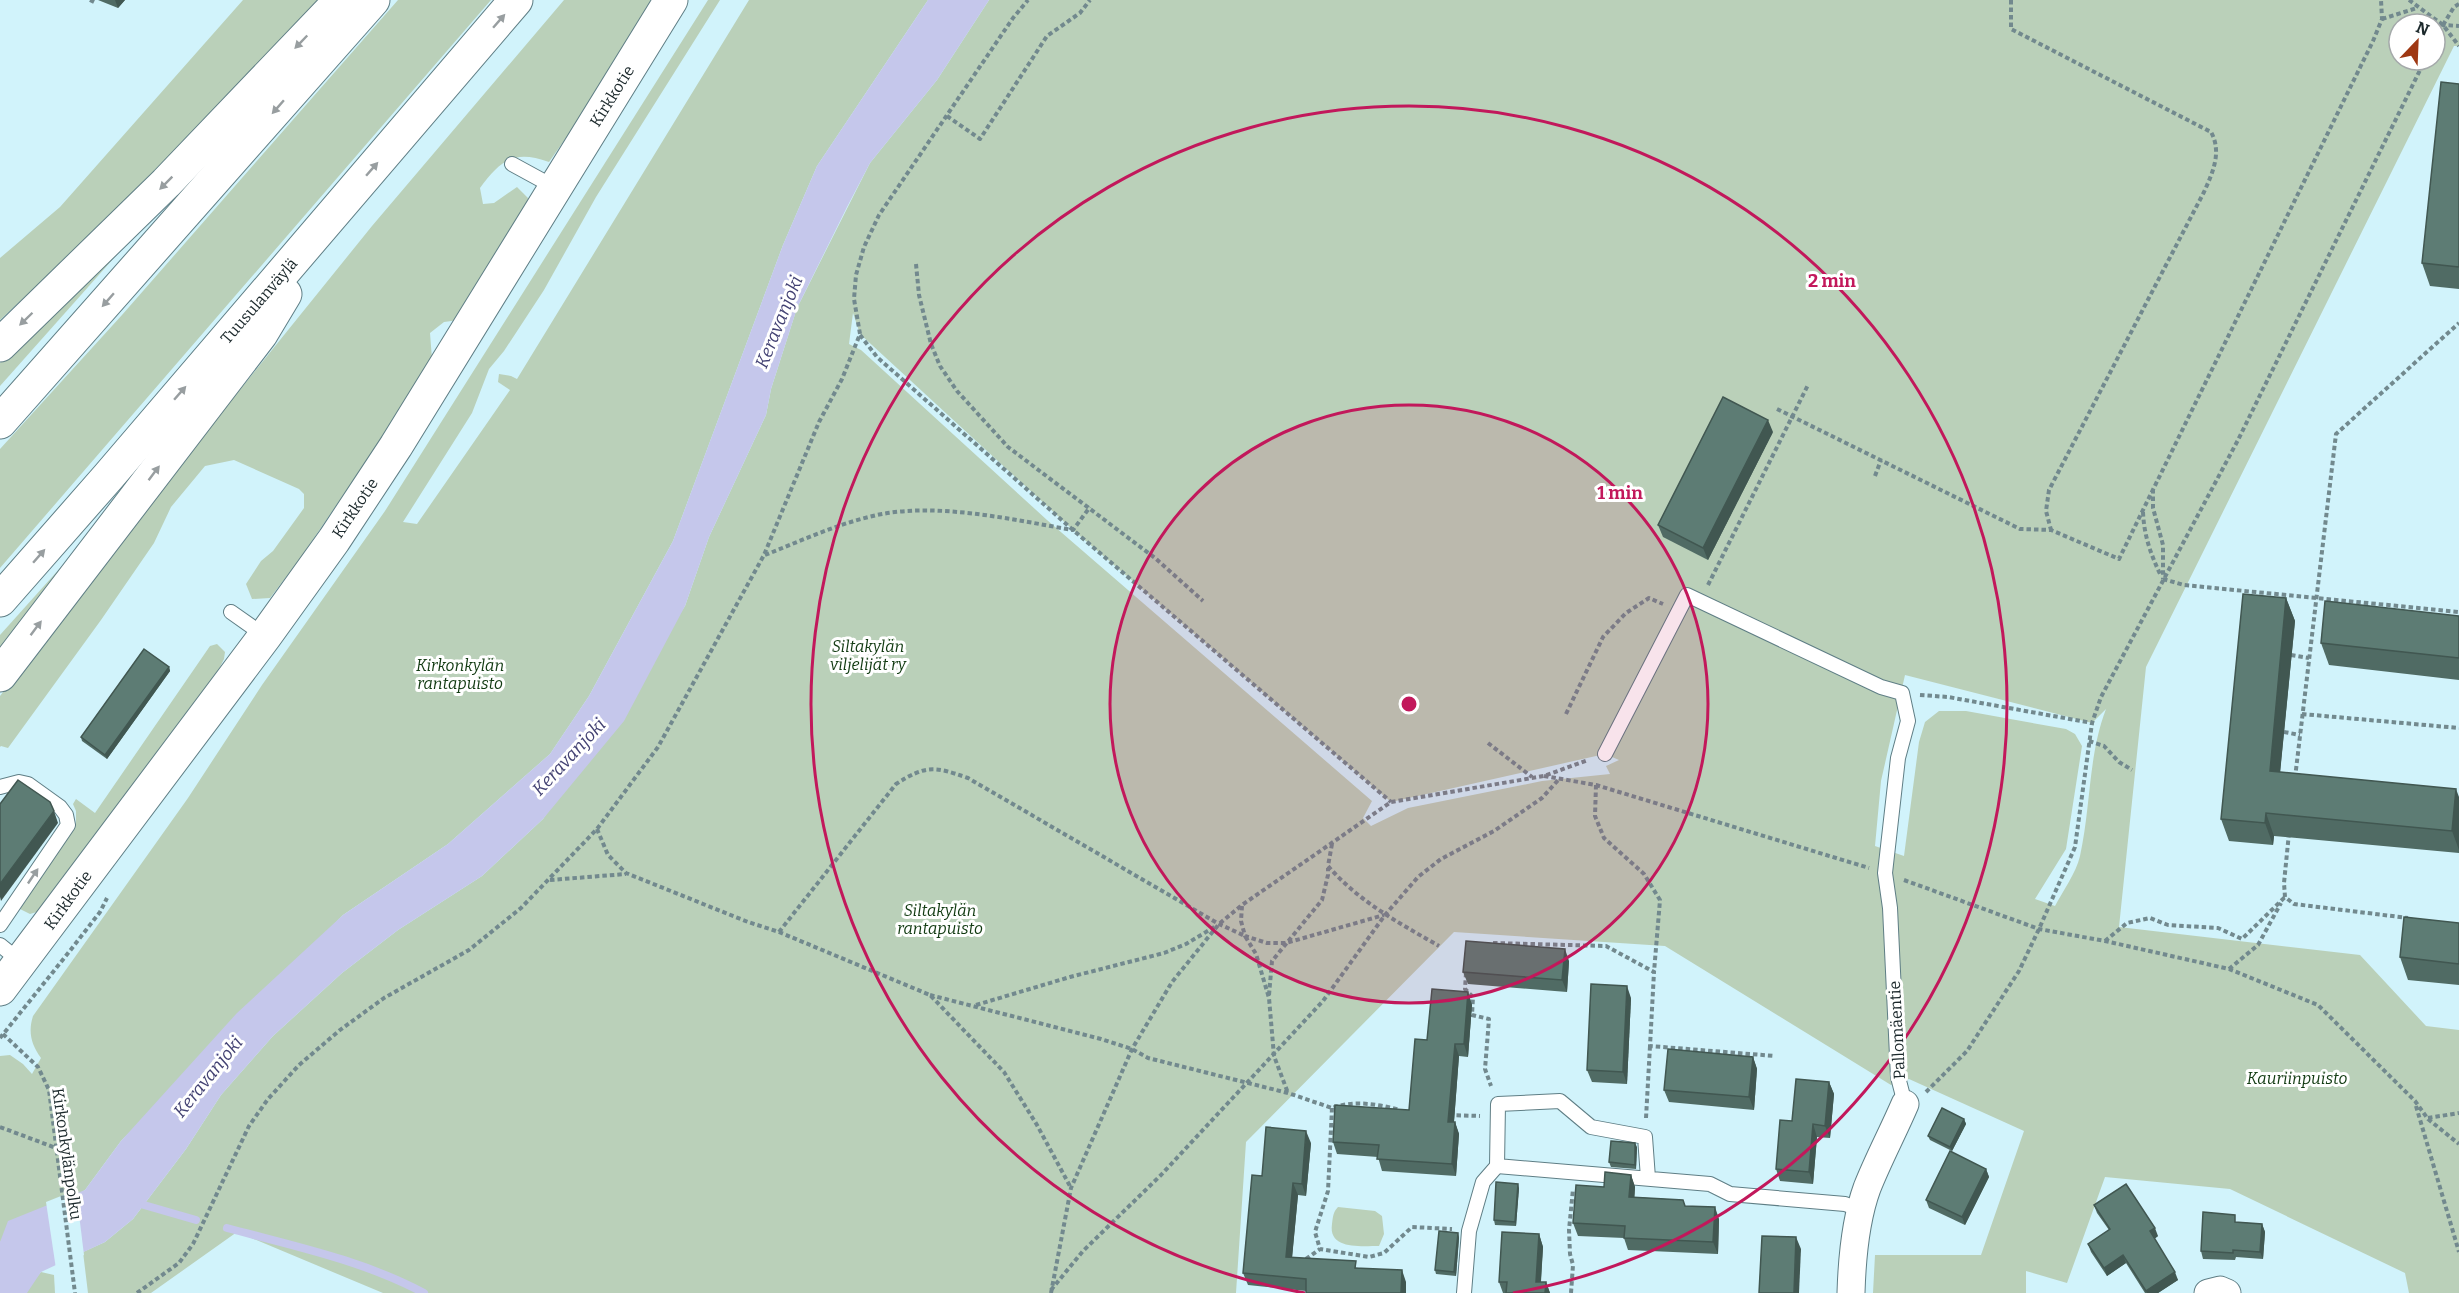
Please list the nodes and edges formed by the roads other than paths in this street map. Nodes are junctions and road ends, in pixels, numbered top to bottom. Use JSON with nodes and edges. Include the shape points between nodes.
{"nodes":[{"id":1,"x":341,"y":0,"type":"edge"},
{"id":2,"x":373,"y":0,"type":"edge"},
{"id":3,"x":516,"y":0,"type":"edge"},
{"id":4,"x":671,"y":0,"type":"edge"},
{"id":5,"x":512,"y":164,"type":"dead end"},
{"id":6,"x":556,"y":188,"type":"junction"},
{"id":7,"x":334,"y":213,"type":"junction"},
{"id":8,"x":0,"y":345,"type":"edge"},
{"id":9,"x":0,"y":422,"type":"edge"},
{"id":10,"x":0,"y":600,"type":"edge"},
{"id":11,"x":231,"y":612,"type":"dead end"},
{"id":12,"x":265,"y":636,"type":"junction"},
{"id":13,"x":0,"y":675,"type":"edge"},
{"id":14,"x":1605,"y":754,"type":"road end"},
{"id":15,"x":0,"y":787,"type":"edge"},
{"id":16,"x":0,"y":925,"type":"edge"},
{"id":17,"x":11,"y":954,"type":"edge"},
{"id":18,"x":0,"y":989,"type":"edge"},
{"id":19,"x":1905,"y":1104,"type":"joint"},
{"id":20,"x":1497,"y":1166,"type":"junction"},
{"id":21,"x":1648,"y":1179,"type":"junction"},
{"id":22,"x":1861,"y":1210,"type":"junction"},
{"id":23,"x":1464,"y":1293,"type":"edge"},
{"id":24,"x":1851,"y":1293,"type":"edge"},
{"id":25,"x":2208,"y":1293,"type":"edge"},
{"id":26,"x":2227,"y":1293,"type":"edge"}],
"edges":[{"from":1,"to":8,"type":"main road","one_way":true,"via":[[166,183]]},
{"from":2,"to":9,"type":"main road","one_way":true},
{"from":7,"to":3,"type":"main road","name":"Tuusulanväylä","one_way":true},
{"from":4,"to":6,"type":"main road","name":"Kirkkotie"},
{"from":5,"to":6,"type":"lane"},
{"from":6,"to":12,"type":"main road","name":"Kirkkotie","via":[[396,446]]},
{"from":10,"to":7,"type":"main road","name":"Tuusulanväylä","one_way":true},
{"from":13,"to":7,"type":"main road","one_way":true,"via":[[261,334]]},
{"from":11,"to":12,"type":"lane"},
{"from":12,"to":17,"type":"main road","name":"Kirkkotie"},
{"from":14,"to":19,"type":"lane","name":"Pallomäentie","via":[[1687,595],[1881,687],[1902,693],[1908,721],[1898,758],[1885,873],[1898,1077]]},
{"from":16,"to":15,"type":"lane","one_way":true,"via":[[68,825],[60,807],[28,784]]},
{"from":17,"to":18,"type":"main road","name":"Kirkkotie"},
{"from":19,"to":22,"type":"street","name":"Pallomäentie"},
{"from":20,"to":21,"type":"lane"},
{"from":20,"to":21,"type":"lane","via":[[1498,1111],[1560,1101],[1591,1127],[1645,1137]]},
{"from":20,"to":23,"type":"lane","via":[[1483,1182],[1469,1231]]},
{"from":21,"to":22,"type":"lane","via":[[1710,1184],[1730,1194],[1845,1204]]},
{"from":22,"to":24,"type":"street","name":"Pallomäentie"},
{"from":25,"to":26,"type":"street"}]}
